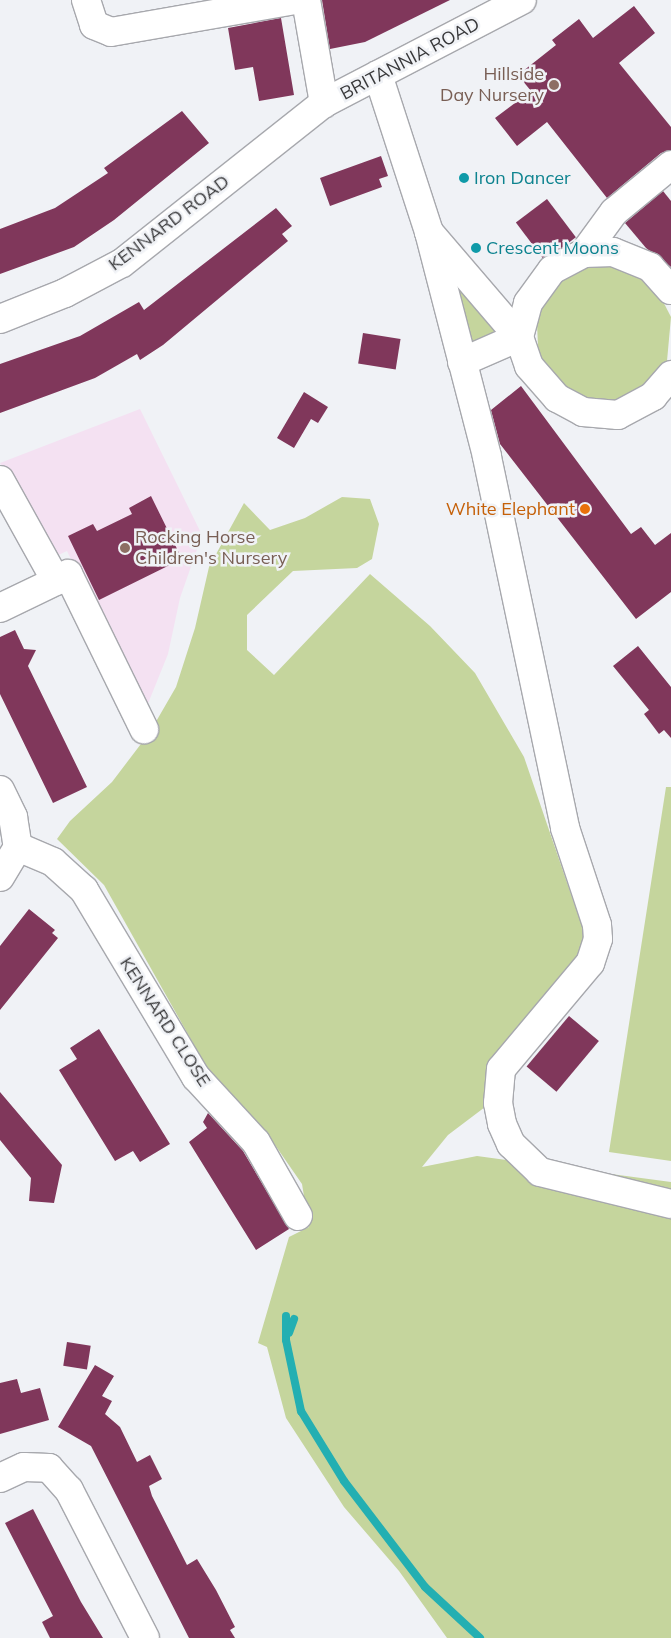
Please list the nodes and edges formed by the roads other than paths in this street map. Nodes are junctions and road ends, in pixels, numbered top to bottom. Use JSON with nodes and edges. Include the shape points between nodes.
{"nodes":[{"id":1,"x":86,"y":0,"type":"edge"},
{"id":2,"x":296,"y":0,"type":"edge"},
{"id":3,"x":306,"y":0,"type":"edge"},
{"id":4,"x":521,"y":0,"type":"edge"},
{"id":5,"x":378,"y":75,"type":"junction"},
{"id":6,"x":324,"y":103,"type":"junction"},
{"id":7,"x":671,"y":165,"type":"edge"},
{"id":8,"x":429,"y":232,"type":"junction"},
{"id":9,"x":584,"y":252,"type":"junction"},
{"id":10,"x":671,"y":290,"type":"edge"},
{"id":11,"x":0,"y":319,"type":"edge"},
{"id":12,"x":519,"y":337,"type":"junction"},
{"id":13,"x":462,"y":362,"type":"junction"},
{"id":14,"x":671,"y":375,"type":"edge"},
{"id":15,"x":0,"y":480,"type":"edge"},
{"id":16,"x":56,"y":580,"type":"junction"},
{"id":17,"x":0,"y":608,"type":"edge"},
{"id":18,"x":144,"y":729,"type":"dead end"},
{"id":19,"x":0,"y":790,"type":"edge"},
{"id":20,"x":18,"y":847,"type":"junction"},
{"id":21,"x":0,"y":877,"type":"edge"},
{"id":22,"x":671,"y":1204,"type":"edge"},
{"id":23,"x":298,"y":1216,"type":"dead end"},
{"id":24,"x":0,"y":1478,"type":"edge"},
{"id":25,"x":145,"y":1638,"type":"edge"}],
"edges":[{"from":1,"to":2,"type":"street","via":[[94,25],[111,32]]},
{"from":3,"to":6,"type":"street"},
{"from":4,"to":5,"type":"street","name":"BRITANNIA ROAD"},
{"from":5,"to":6,"type":"street","name":"BRITANNIA ROAD"},
{"from":5,"to":8,"type":"street"},
{"from":6,"to":11,"type":"street","name":"KENNARD ROAD","via":[[122,263],[66,293]]},
{"from":7,"to":9,"type":"street","via":[[614,212]]},
{"from":8,"to":12,"type":"street"},
{"from":8,"to":13,"type":"street"},
{"from":9,"to":10,"type":"street","via":[[613,252],[650,267]]},
{"from":9,"to":12,"type":"street","via":[[552,270],[528,303]]},
{"from":12,"to":13,"type":"street"},
{"from":12,"to":14,"type":"street","via":[[535,372],[557,398],[583,412],[618,415],[653,396]]},
{"from":13,"to":22,"type":"street","via":[[487,457],[565,828],[597,925],[598,939],[590,963],[501,1069],[498,1103],[502,1124],[511,1144],[540,1172]]},
{"from":15,"to":16,"type":"street"},
{"from":16,"to":17,"type":"street"},
{"from":16,"to":18,"type":"street","via":[[68,574]]},
{"from":19,"to":20,"type":"street","via":[[13,817]]},
{"from":20,"to":21,"type":"street"},
{"from":20,"to":23,"type":"street","name":"KENNARD CLOSE","via":[[54,862],[84,890],[196,1077],[256,1142]]},
{"from":24,"to":25,"type":"street","via":[[24,1467],[50,1468],[69,1490]]}]}
